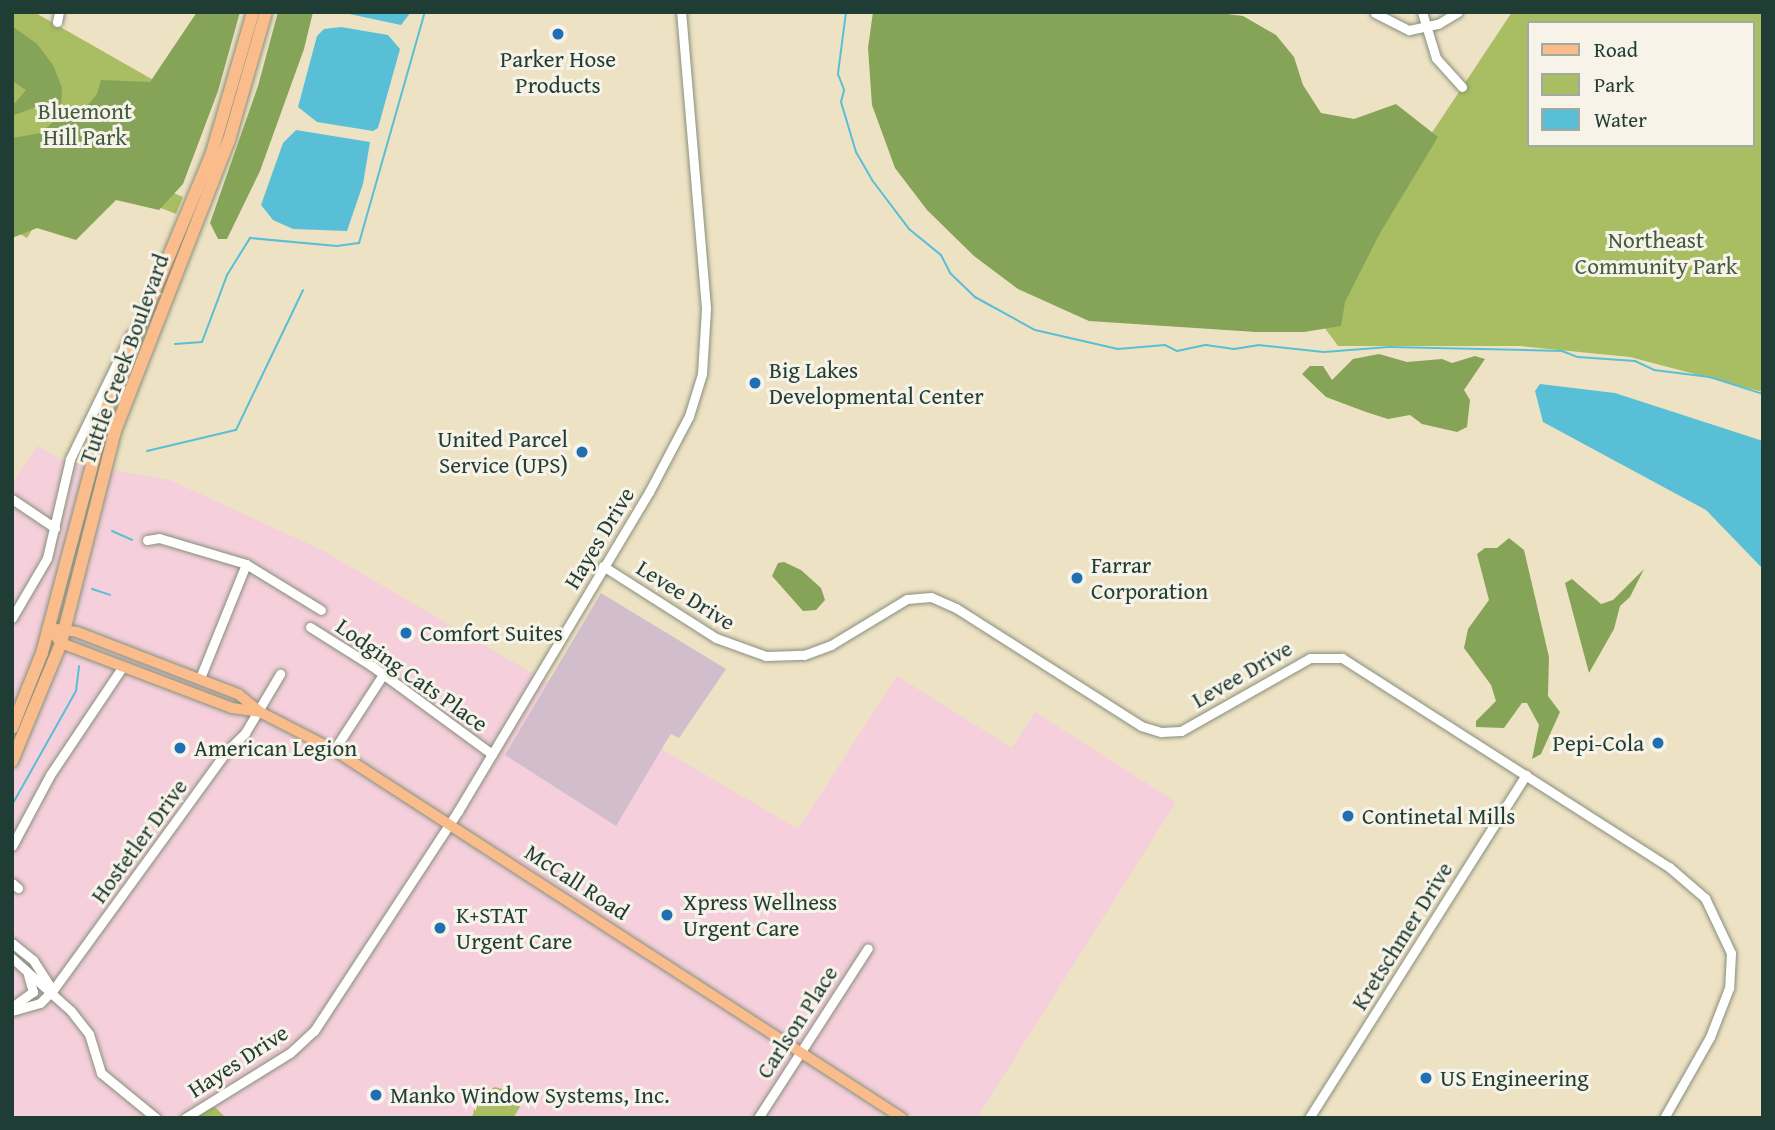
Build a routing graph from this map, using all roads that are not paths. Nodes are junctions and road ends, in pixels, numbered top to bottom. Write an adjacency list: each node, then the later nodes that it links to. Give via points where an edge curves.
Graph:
1 (253, 12): 9 (highway, Tuttle Creek Boulevard, via 211,156)
2 (266, 12): 10 (highway, Tuttle Creek Boulevard, via 229,140)
3 (681, 12): 17 (street, Hayes Drive, via 706,308 702,374 673,449)
4 (1422, 12): 7 (street)
5 (1458, 12): 7 (street)
6 (1375, 13): 7 (street, via 1400,30)
7 (1426, 27): 8 (street, via 1436,58)
8 (1462, 87)
9 (148, 306): 11 (highway, Tuttle Creek Boulevard); 12 (street)
10 (148, 349): 11 (highway, via 132,377); 22 (highway, Tuttle Creek Boulevard, via 109,453)
11 (110, 397): 12 (highway); 21 (highway, Tuttle Creek Boulevard)
12 (95, 403): 14 (street, via 70,459)
13 (12, 499): 14 (street)
14 (55, 528): 19 (street, via 47,558)
15 (148, 540): 16 (street, via 159,538)
16 (246, 564): 18 (street); 28 (street)
17 (603, 566): 33 (street, Hayes Drive); 35 (street, Levee Drive, via 716,638 766,656 804,655 831,645 907,599 931,597 956,608 1141,726 1161,732 1181,731 1301,662 1330,655 1360,669)
18 (321, 610)
19 (12, 618)
20 (310, 627): 27 (street, Lodging Cats Place)
21 (49, 628): 22 (main road, McCall Road); 23 (main road); 31 (highway, Tuttle Creek Boulevard)
22 (65, 629): 23 (highway, Tuttle Creek Boulevard); 25 (main road, McCall Road)
23 (61, 643): 24 (main road, McCall Road); 34 (highway, Tuttle Creek Boulevard)
24 (123, 666): 25 (main road); 29 (main road, McCall Road); 37 (street, via 50,775)
25 (170, 668): 28 (main road, McCall Road)
26 (280, 674): 30 (street, Hostetler Drive)
27 (382, 676): 32 (street); 33 (street, Lodging Cats Place)
28 (200, 678): 29 (main road, via 189,683); 30 (main road, McCall Road, via 238,694)
29 (158, 679): 30 (main road, McCall Road, via 232,708)
30 (260, 712): 32 (main road, McCall Road); 42 (street, Hostetler Drive)
31 (12, 728)
32 (334, 750): 36 (main road, McCall Road)
33 (492, 754): 36 (street, Hayes Drive)
34 (12, 761)
35 (1526, 775): 49 (street, Kretschmer Drive); 50 (street, Levee Drive, via 1678,873 1705,898 1719,920 1733,962 1724,1007)
36 (449, 824): 44 (main road, McCall Road); 46 (street, Hayes Drive, via 314,1031 290,1053)
37 (12, 846)
38 (12, 943): 42 (street, via 45,974)
39 (868, 948): 44 (street, Carlson Place)
40 (12, 958): 41 (street)
41 (21, 964): 42 (street); 43 (street, via 33,992)
42 (53, 990): 43 (street, Hostetler Drive, via 40,1003); 45 (street, via 89,1034 101,1073)
43 (12, 1009)
44 (801, 1051): 47 (street, Carlson Place); 48 (main road, McCall Road)
45 (156, 1118)
46 (185, 1118)
47 (758, 1118)
48 (902, 1118)
49 (1310, 1118)
50 (1664, 1118)

